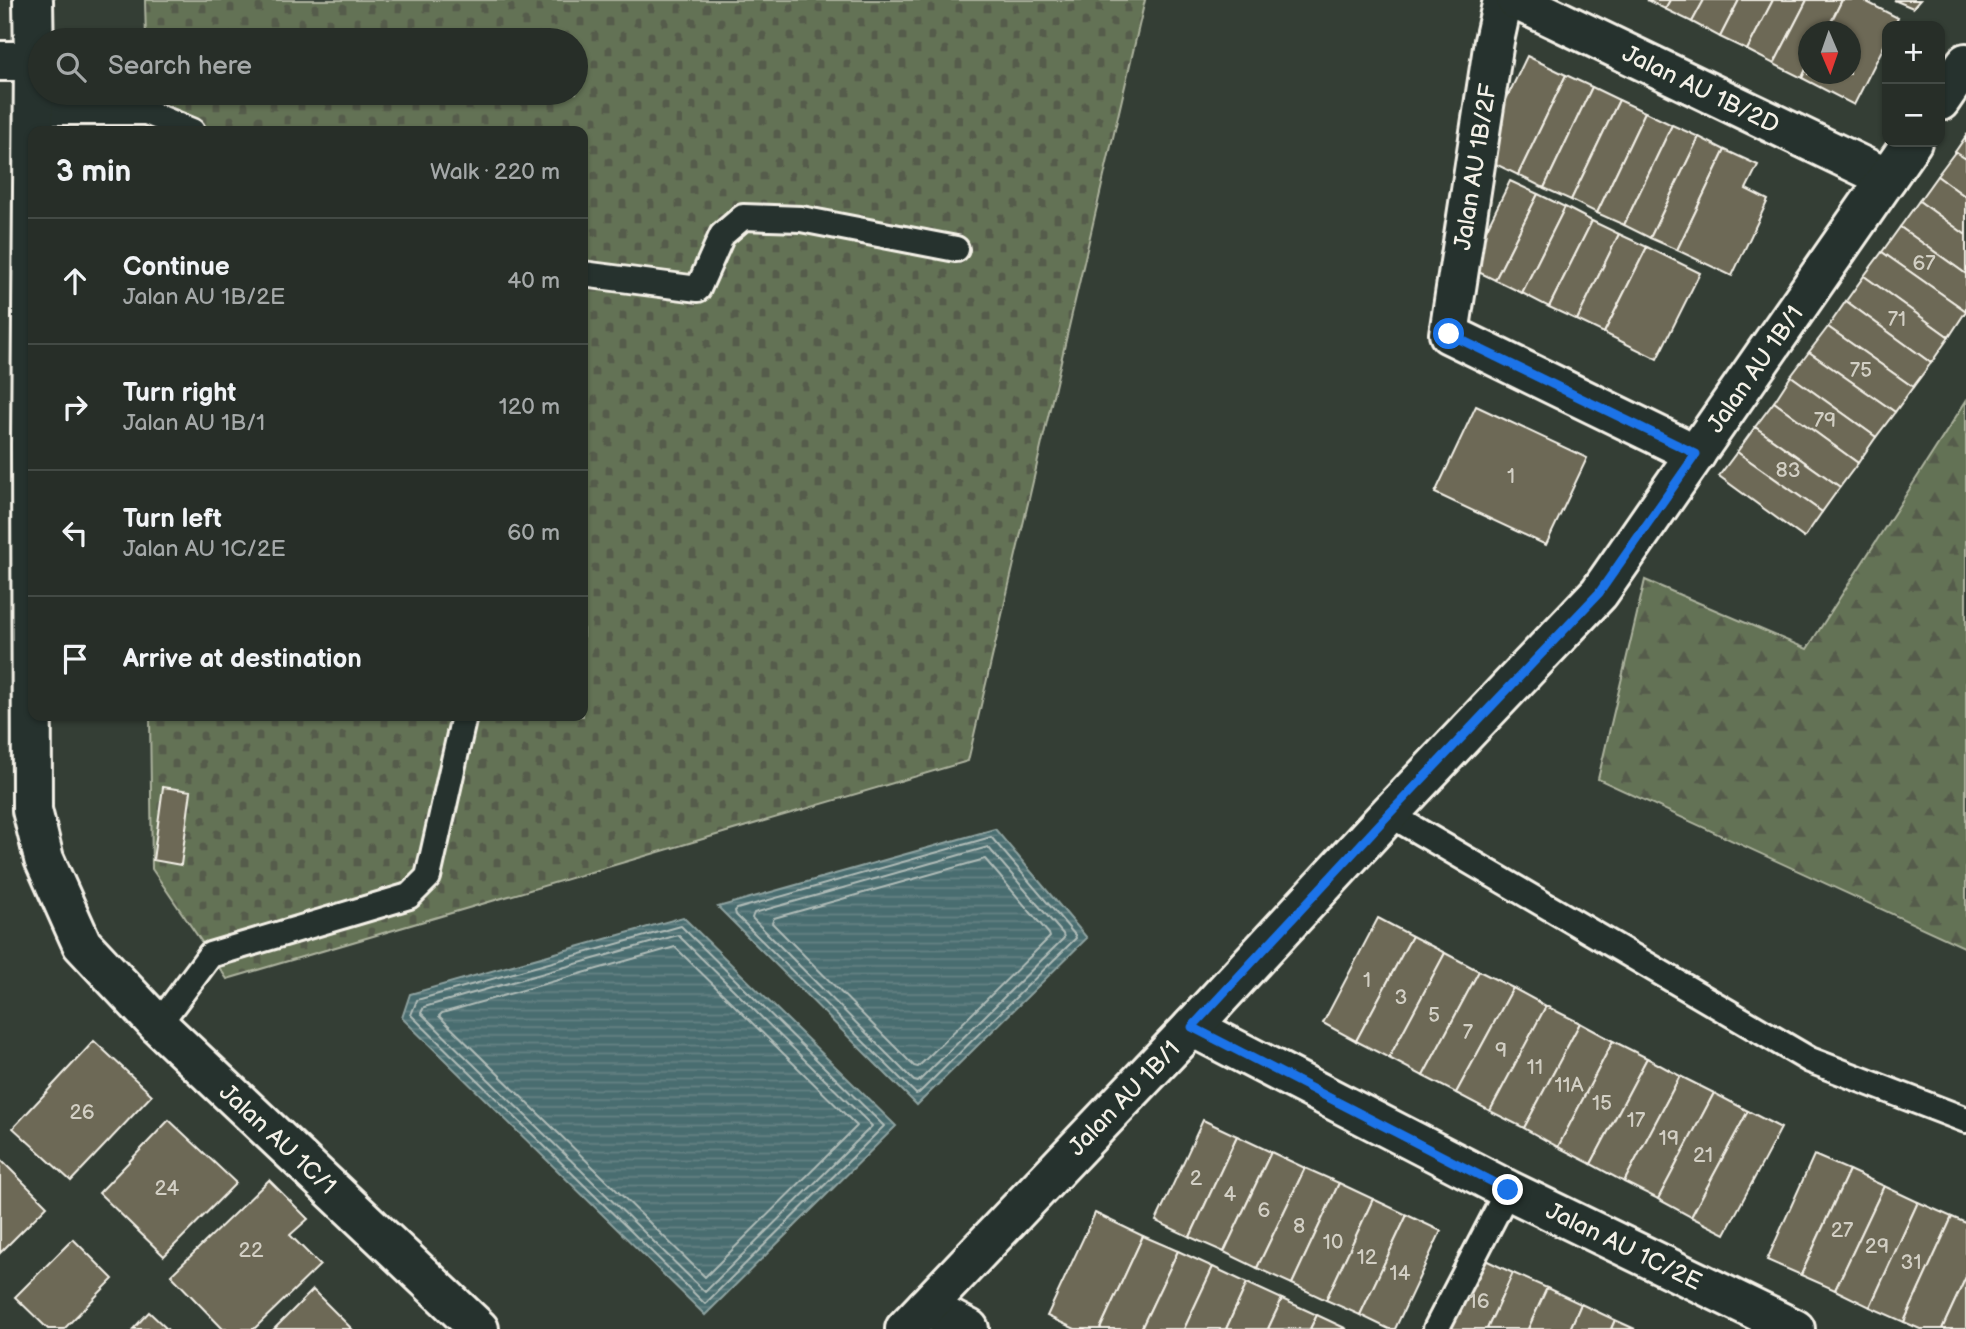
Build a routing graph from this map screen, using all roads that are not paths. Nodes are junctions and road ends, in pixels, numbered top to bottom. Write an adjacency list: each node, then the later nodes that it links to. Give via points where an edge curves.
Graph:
1 (33, 0): 4 (street, Jalan AU 1C/1)
2 (1503, 0): 18 (street, Jalan AU 1B/2F, via 1449,334)
3 (1516, 0): 13 (street, Jalan AU 1B/2D)
4 (17, 61): 7 (street, Jalan AU 1C/1)
5 (1966, 63): 6 (street)
6 (1945, 94)
7 (28, 96)
8 (31, 105): 9 (street, Jalan AU 1C/1)
9 (33, 112): 10 (street, Jalan AU 1C/1); 11 (lane, via 146,112)
10 (32, 126)
11 (180, 126)
12 (1909, 147): 13 (street, Jalan AU 1B/1)
13 (1887, 178): 18 (street, Jalan AU 1B/1)
14 (28, 210): 17 (street, Jalan AU 1C/1)
15 (956, 249): 16 (lane, via 801,219 743,217 722,235 698,289)
16 (588, 275)
17 (16, 444): 19 (street, Jalan AU 1C/1)
18 (1696, 454): 22 (street, Jalan AU 1B/1, via 1599,593)
19 (28, 718)
20 (28, 721): 23 (street, Jalan AU 1C/1, via 32,810 44,859 82,944)
21 (463, 721): 23 (lane, via 428,877 409,896 209,955)
22 (1389, 814): 24 (street, Jalan AU 1B/1); 25 (lane, via 1810,1060)
23 (158, 1025): 28 (street, Jalan AU 1C/1)
24 (1192, 1027): 26 (street, Jalan AU 1C/2E); 27 (street, Jalan AU 1B/1)
25 (1966, 1120)
26 (1508, 1190): 30 (lane); 31 (street, Jalan AU 1C/2E)
27 (915, 1318): 29 (street)
28 (479, 1329)
29 (969, 1329)
30 (1436, 1329)
31 (1795, 1329)

